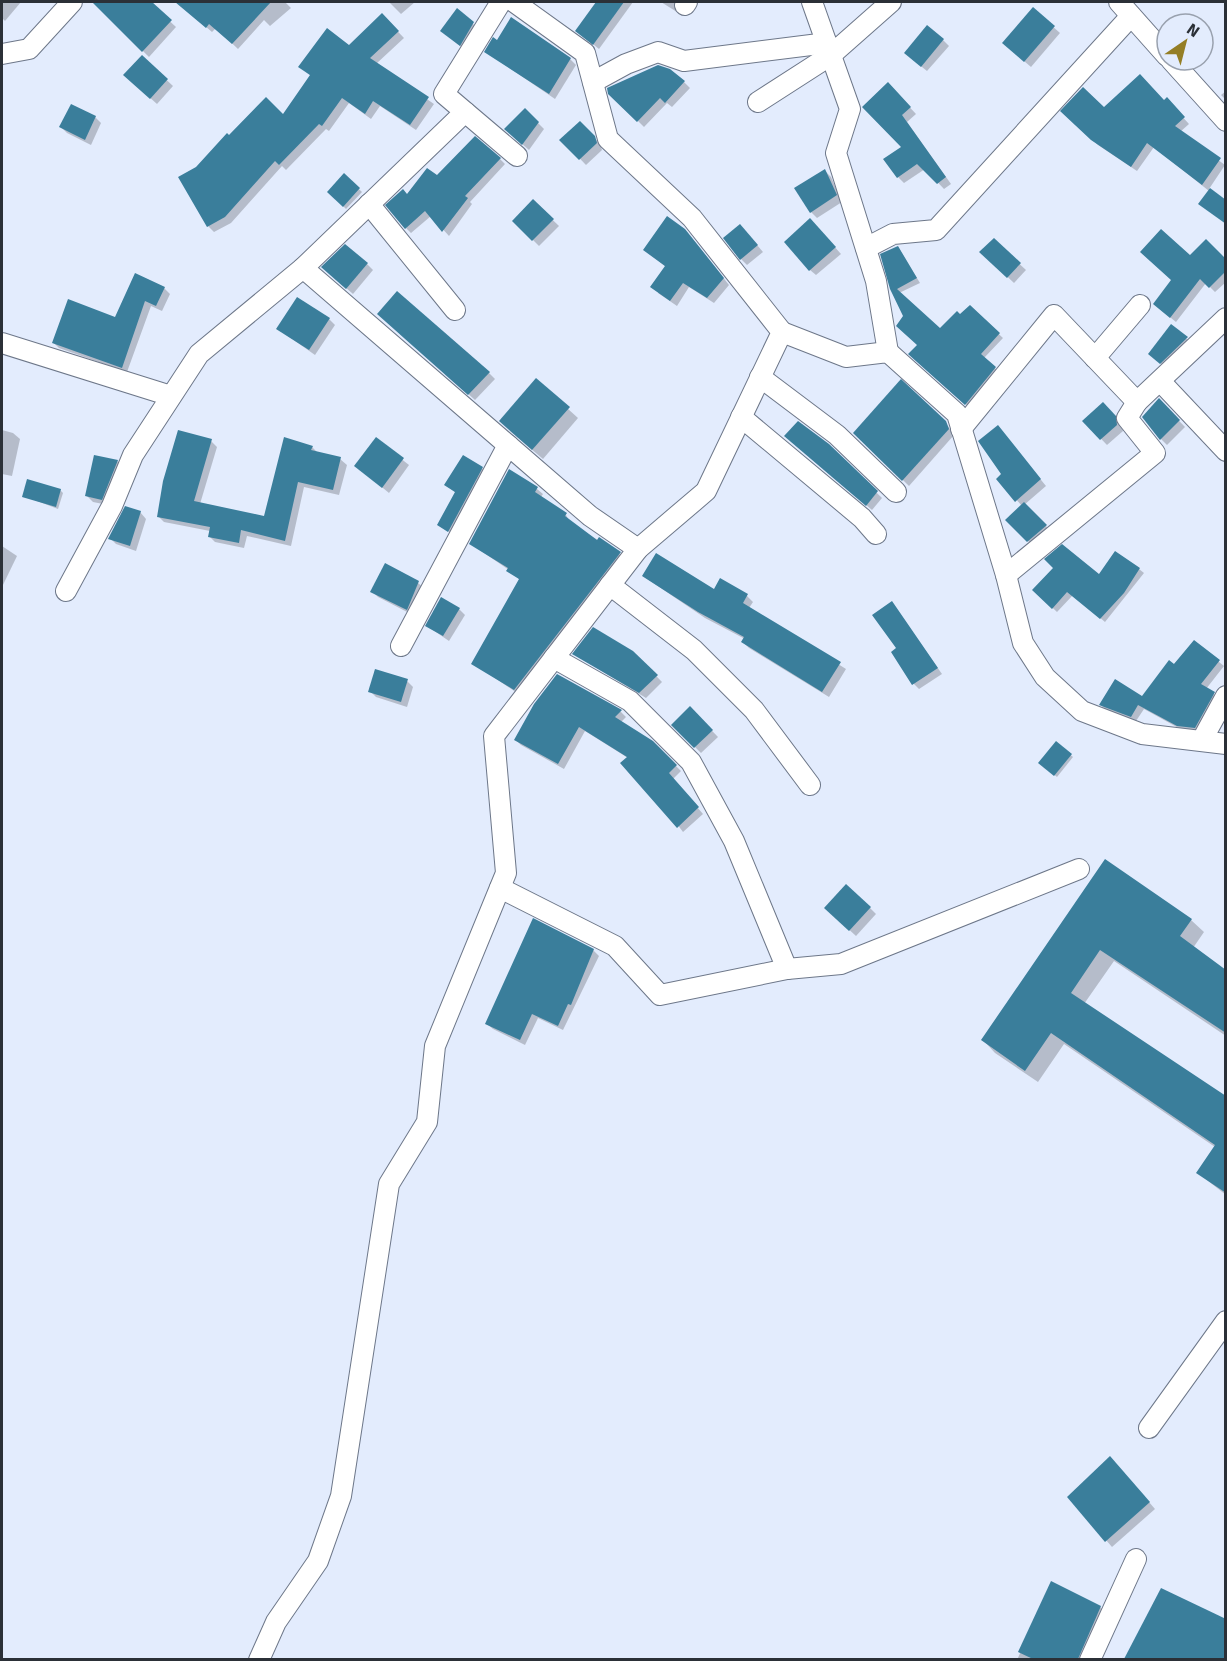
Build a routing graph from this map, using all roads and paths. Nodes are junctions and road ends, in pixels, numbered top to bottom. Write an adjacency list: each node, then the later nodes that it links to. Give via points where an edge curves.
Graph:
1 (72, 2): 8 (street, via 29,49)
2 (812, 2): 7 (street)
3 (891, 2): 7 (street)
4 (514, 3): 10 (street, via 585,52); 12 (street, via 444,94)
5 (1125, 9): 6 (street); 16 (street, via 936,230 893,234)
6 (1155, 43)
7 (829, 49): 10 (street, via 684,61 658,52); 11 (street); 16 (street, via 850,109 836,153)
8 (2, 54)
9 (1182, 72): 13 (street)
10 (593, 82): 21 (street, via 608,139 692,219)
11 (758, 102)
12 (465, 112): 14 (street); 15 (street)
13 (1226, 121)
14 (517, 156)
15 (369, 204): 17 (street); 19 (street)
16 (866, 248): 23 (street)
17 (303, 268): 27 (street, via 199,354); 31 (street)
18 (1140, 305): 24 (street)
19 (455, 310)
20 (1226, 318): 26 (street)
21 (782, 332): 23 (street, via 846,357); 25 (street)
22 (2, 343): 27 (street)
23 (888, 352): 30 (street, via 957,414)
24 (1095, 358): 28 (street); 30 (street, via 1054,315)
25 (760, 377): 29 (street); 33 (street, via 837,435)
26 (1160, 381): 28 (street); 32 (street)
27 (171, 396): 38 (street, via 133,455 112,507)
28 (1137, 402): 36 (street, via 1127,418 1155,453)
29 (741, 417): 34 (street); 35 (street, via 706,491)
30 (961, 429): 36 (street)
31 (508, 445): 35 (street, via 590,516); 39 (street)
32 (1226, 451)
33 (896, 492)
34 (876, 534)
35 (638, 549): 37 (street)
36 (1006, 575): 42 (street, via 1023,643 1045,677 1082,711 1142,734)
37 (610, 585): 40 (street); 44 (street, via 693,650 754,710)
38 (66, 591)
39 (400, 646)
40 (554, 658): 46 (street, via 494,736 506,873); 47 (street, via 630,701 692,762 734,841)
41 (1226, 696): 42 (street)
42 (1202, 740): 43 (street)
43 (1226, 744)
44 (810, 785)
45 (1079, 868): 47 (street, via 841,964)
46 (500, 888): 47 (street, via 615,946 660,995); 51 (street, via 435,1046 427,1122 389,1184 341,1496 318,1561 276,1622)
47 (787, 969)
48 (1226, 1321): 49 (street)
49 (1149, 1428)
50 (1136, 1559): 52 (street)
51 (259, 1659)
52 (1090, 1659)

